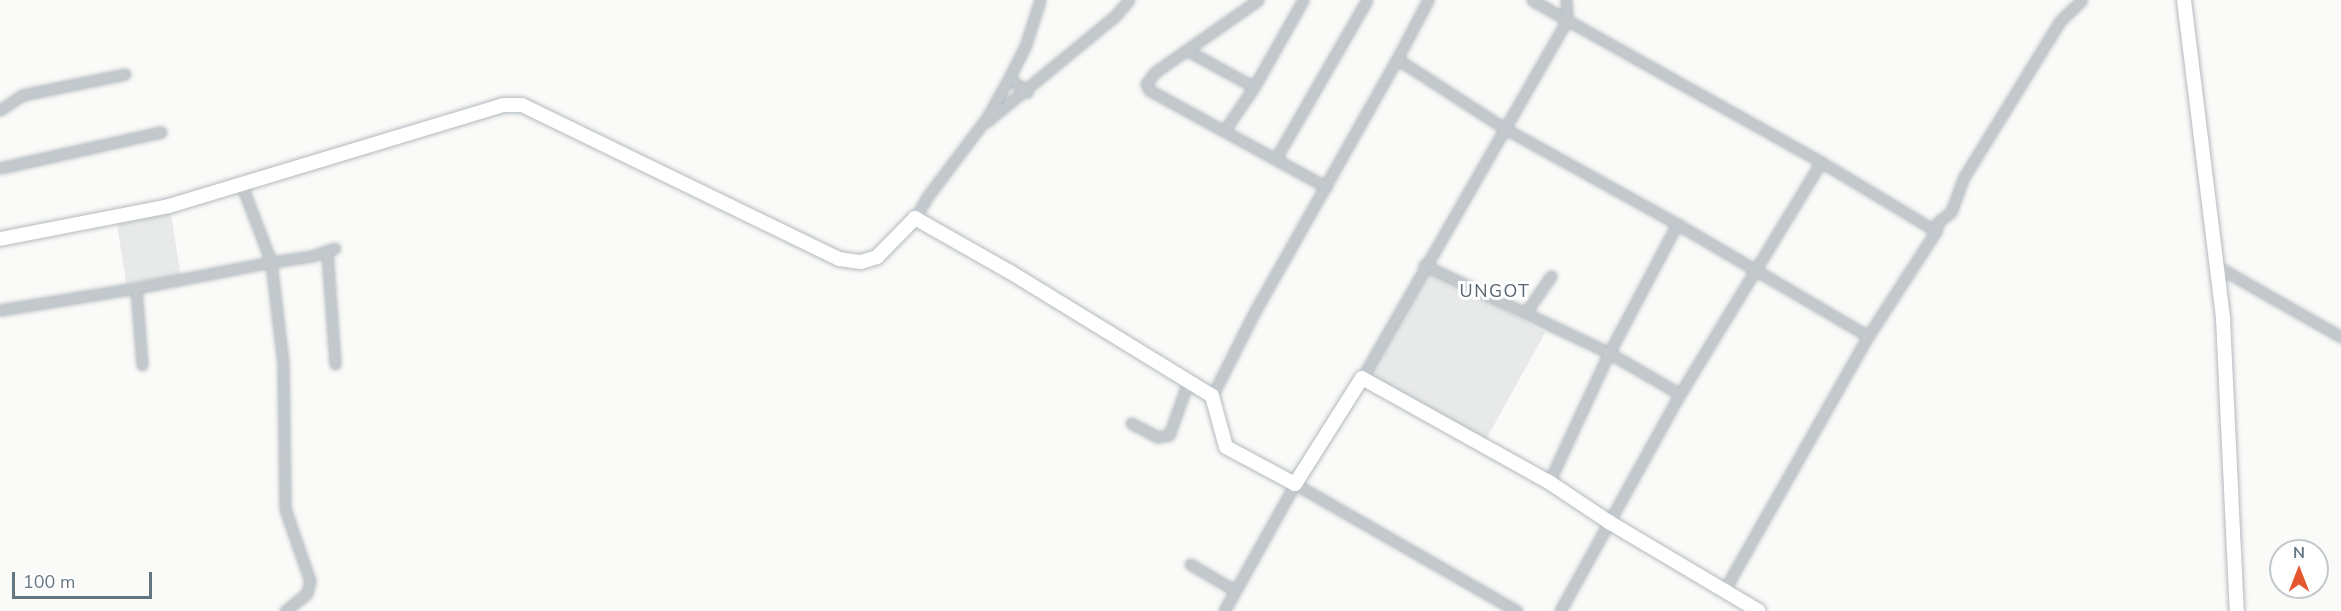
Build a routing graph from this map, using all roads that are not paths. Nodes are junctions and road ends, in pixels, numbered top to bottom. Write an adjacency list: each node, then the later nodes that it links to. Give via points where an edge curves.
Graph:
1 (1040, 0): 15 (street, via 1026,47)
2 (1129, 0): 17 (street)
3 (1258, 0): 12 (street)
4 (1303, 0): 16 (street)
5 (1367, 0): 23 (street)
6 (1428, 0): 13 (street)
7 (1532, 0): 11 (street)
8 (1566, 0): 11 (street)
9 (2082, 0): 30 (street, via 2060,21 1964,177 1951,212 1938,222)
10 (2184, 0): 34 (street)
11 (1567, 20): 19 (street); 24 (street)
12 (1188, 51): 16 (street); 21 (street, via 1146,84 1149,90)
13 (1397, 59): 19 (street); 27 (street)
14 (125, 74): 18 (street, via 22,95)
15 (1009, 78): 17 (street); 20 (street)
16 (1254, 87): 21 (street)
17 (1027, 92): 20 (street)
18 (0, 110)
19 (1504, 128): 29 (street); 33 (street)
20 (977, 129): 28 (street)
21 (1224, 131): 23 (street)
22 (161, 132): 25 (street)
23 (1276, 158): 27 (street)
24 (1821, 162): 30 (street); 35 (street)
25 (0, 168)
26 (242, 183): 28 (street, via 513,104 562,122 839,259 861,262 877,257); 31 (street, via 149,211); 32 (street)
27 (1326, 186): 48 (street)
28 (915, 218): 46 (street)
29 (1677, 224): 35 (street); 42 (street)
30 (1936, 231): 40 (street)
31 (0, 239)
32 (271, 262): 37 (street); 43 (street, via 331,250); 56 (street, via 283,363 285,509 310,581 307,593)
33 (1424, 265): 39 (street); 45 (street)
34 (2218, 267): 41 (street); 61 (street, via 2228,389)
35 (1756, 271): 40 (street); 47 (street)
36 (1551, 276): 39 (street)
37 (136, 288): 38 (street); 44 (street)
38 (0, 310)
39 (1526, 312): 42 (street)
40 (1868, 336): 55 (street)
41 (2341, 337)
42 (1609, 353): 47 (street); 50 (street)
43 (335, 364)
44 (142, 365)
45 (1362, 378): 50 (street); 51 (street)
46 (1188, 381): 48 (street); 49 (street, via 1169,435 1157,437)
47 (1680, 394): 52 (street)
48 (1212, 396): 51 (street, via 1226,447)
49 (1131, 423)
50 (1549, 482): 52 (street)
51 (1295, 484): 54 (street); 58 (street)
52 (1609, 522): 55 (street); 59 (street)
53 (1190, 564): 54 (street)
54 (1234, 590): 57 (street)
55 (1725, 591): 60 (street)
56 (285, 611)
57 (1224, 611)
58 (1517, 611)
59 (1560, 611)
60 (1758, 611)
61 (2237, 611)

